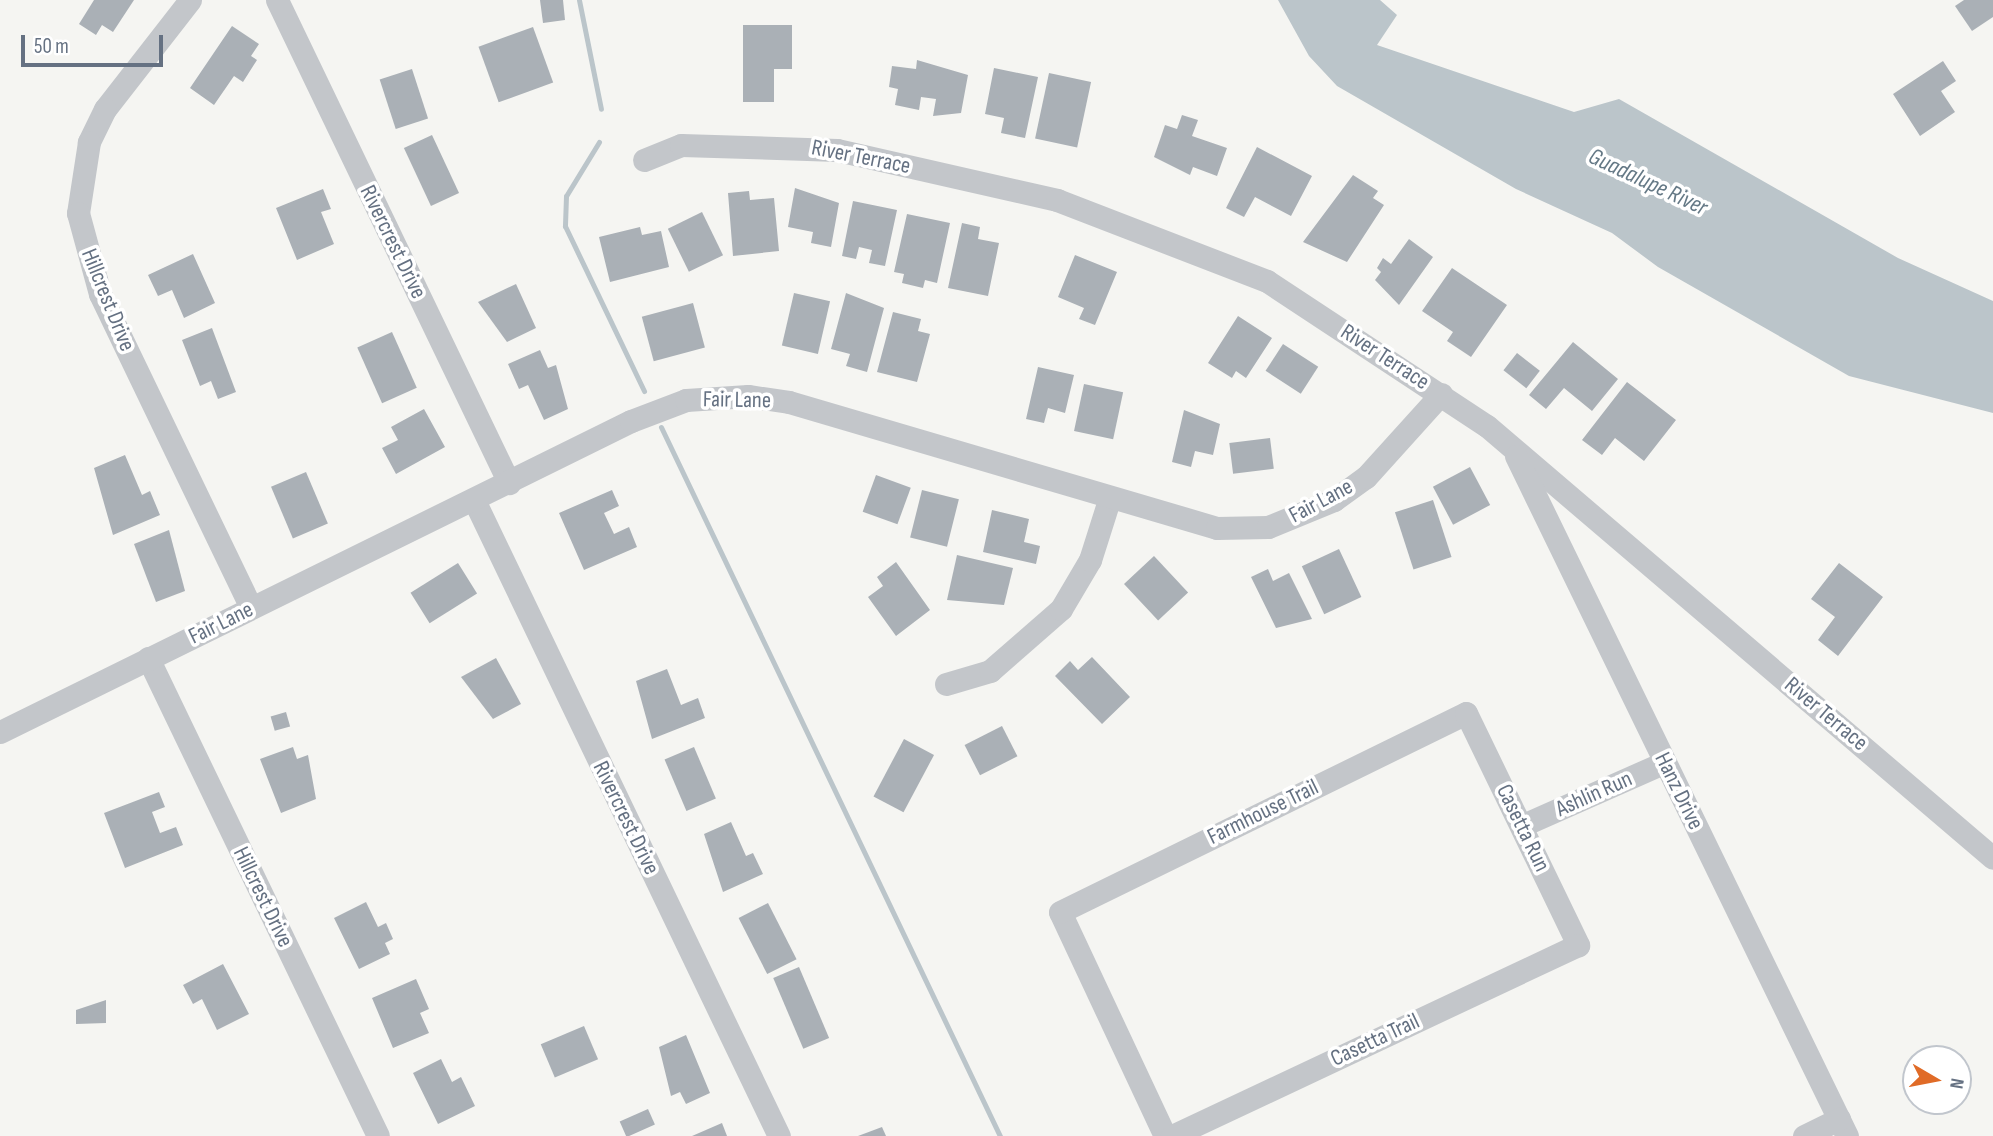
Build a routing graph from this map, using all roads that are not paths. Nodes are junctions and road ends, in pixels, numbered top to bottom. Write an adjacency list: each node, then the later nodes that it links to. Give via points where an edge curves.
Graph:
1 (190, 0): 9 (street, Hillcrest Drive, via 105,109 89,142 78,213 100,294)
2 (276, 0): 6 (street, Rivercrest Drive)
3 (644, 160): 4 (street, River Terrace, via 681,145 801,146 1057,200 1267,281)
4 (1441, 394): 5 (street, River Terrace); 8 (street, Fair Lane, via 1366,477 1296,518 1268,527 1217,528)
5 (1511, 446): 14 (street, Hanz Drive); 16 (street, River Terrace)
6 (509, 483): 7 (street, Fair Lane); 8 (street, Fair Lane, via 686,401 748,396 789,402)
7 (474, 500): 9 (street, Fair Lane); 20 (street, Rivercrest Drive)
8 (1109, 500): 11 (street, via 1090,560 1061,609 990,671)
9 (251, 608): 10 (street, Fair Lane)
10 (148, 658): 13 (street, Fair Lane); 19 (street, Hillcrest Drive)
11 (946, 684)
12 (1466, 713): 15 (street, Casetta Run); 21 (street, Farmhouse Trail, via 1060,912)
13 (0, 732)
14 (1665, 762): 15 (street, Ashlin Run); 18 (street, Hanz Drive)
15 (1523, 825): 17 (street, Casetta Run)
16 (1993, 858)
17 (1578, 945): 22 (street, Casetta Trail)
18 (1843, 1128): 23 (street)
19 (379, 1136)
20 (779, 1136)
21 (1165, 1136)
22 (1172, 1136)
23 (1804, 1136)

